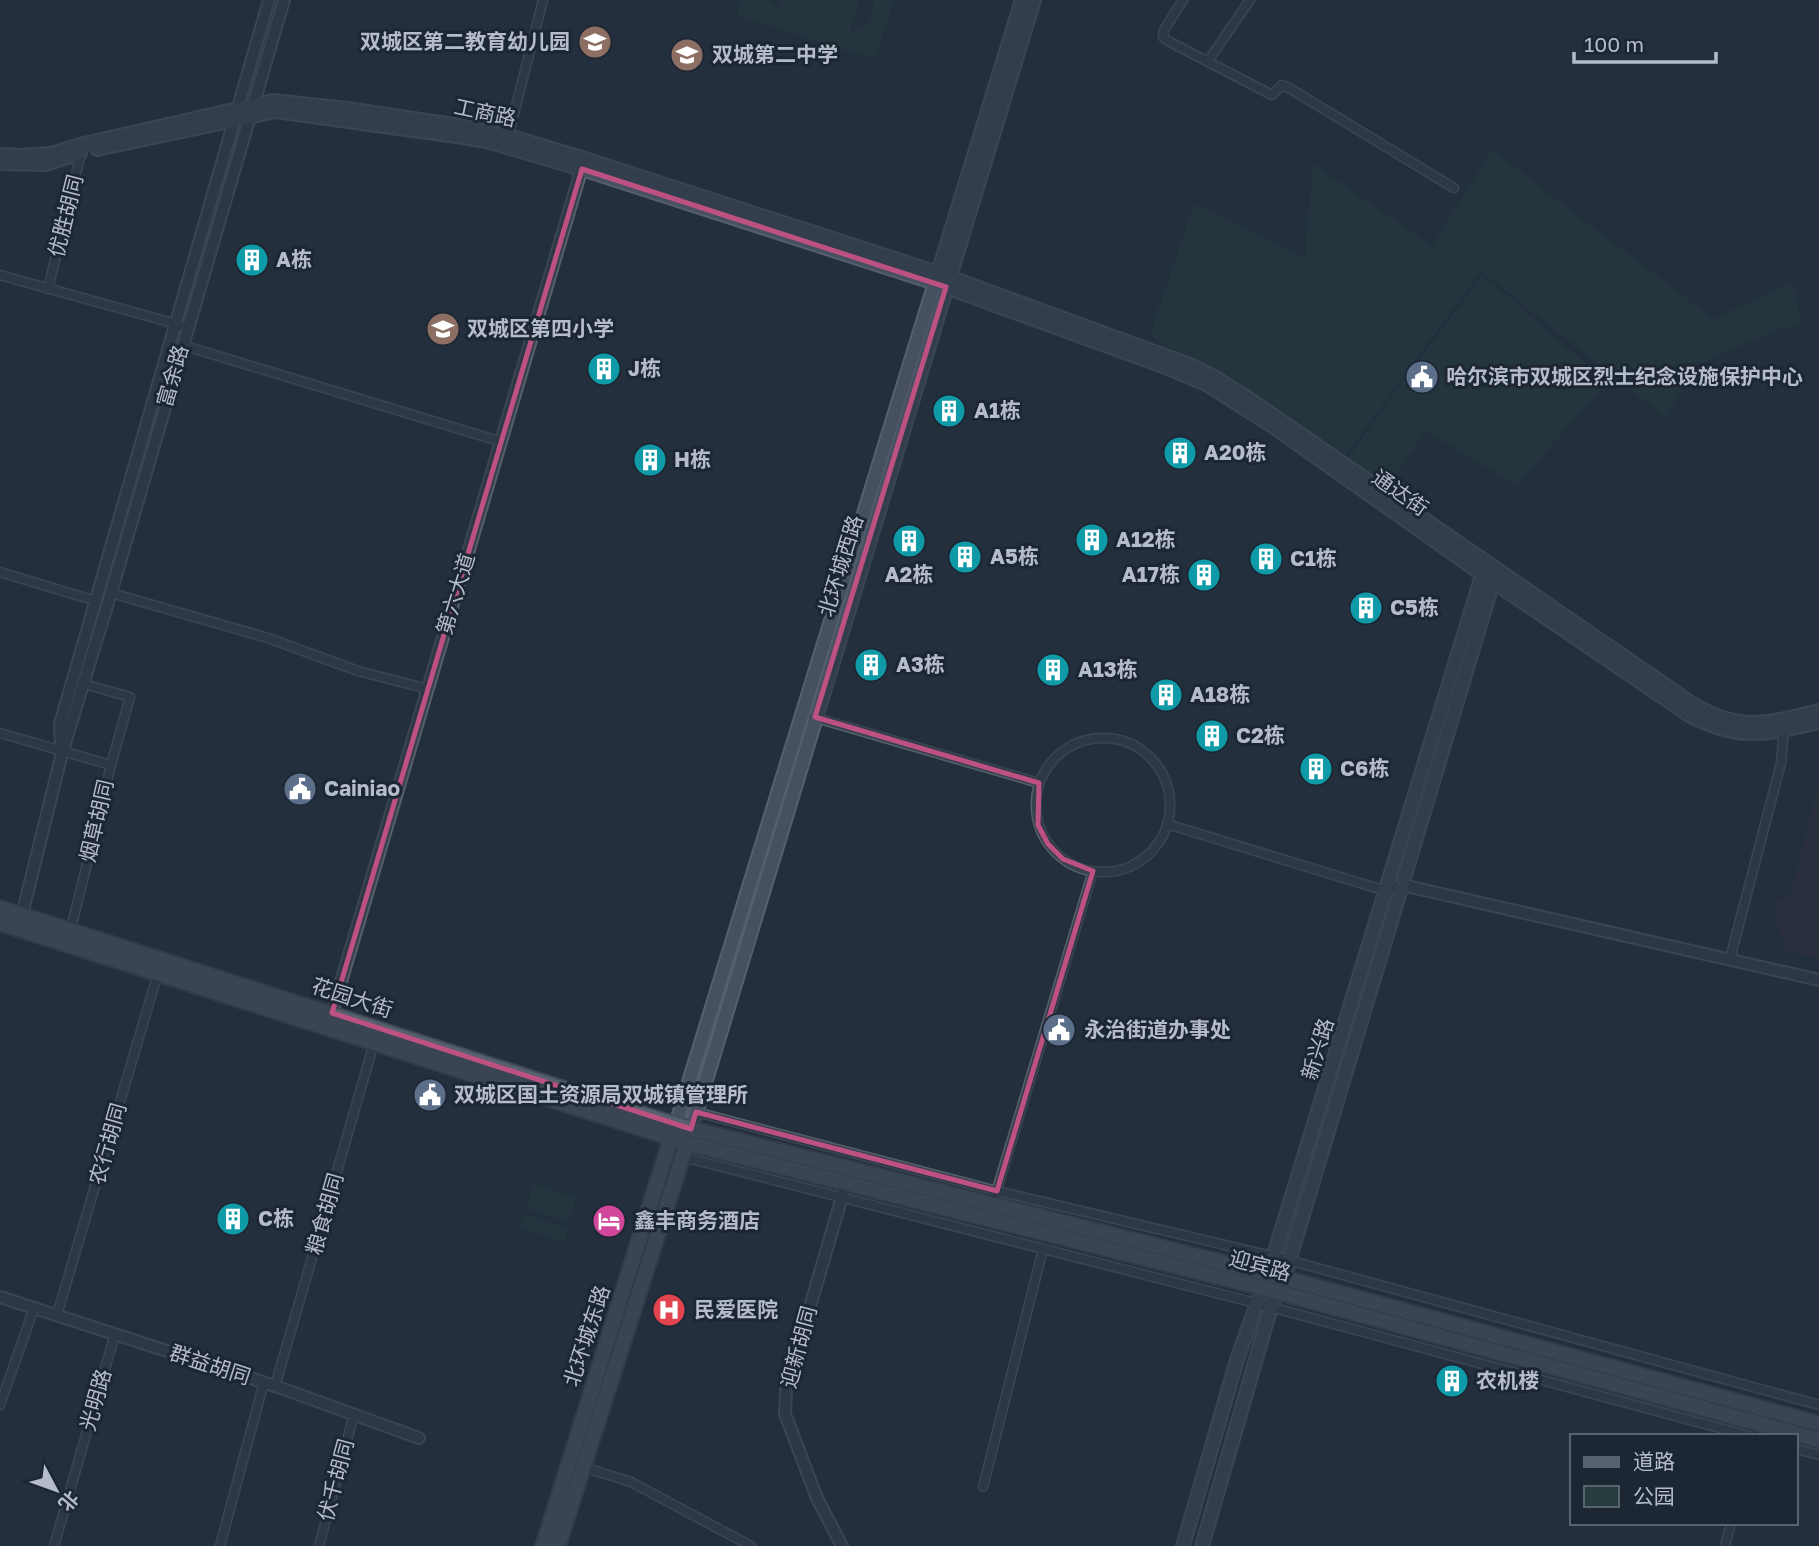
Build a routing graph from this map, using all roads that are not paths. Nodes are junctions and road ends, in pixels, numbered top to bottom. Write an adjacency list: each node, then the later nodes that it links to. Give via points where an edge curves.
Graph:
1 (270, 0): 10 (street, 富余路)
2 (284, 0): 9 (street, 富余路)
3 (543, 0): 11 (street)
4 (1021, 0): 18 (main road, 北环城西路)
5 (1034, 0): 18 (main road, 北环城西路)
6 (1183, 0): 8 (street, via 1163,37)
7 (1250, 0): 8 (street)
8 (1208, 61): 16 (street, via 1272,95 1282,85 1289,88)
9 (252, 112): 10 (main road, 工商路); 11 (main road, 工商路, via 274,101 306,104 460,126); 21 (street, 富余路)
10 (236, 116): 12 (main road, 工商路); 20 (street, 富余路)
11 (507, 142): 15 (main road, 工商路)
12 (83, 148): 13 (main road, 工商路); 14 (main road, 工商路, via 45,164); 19 (street, 优胜胡同)
13 (0, 155)
14 (0, 163)
15 (583, 164): 18 (main road, 工商路); 23 (street, 第六大道)
16 (1454, 188)
17 (0, 275): 19 (street)
18 (942, 280): 25 (main road, 通达街, via 1167,356 1214,377); 31 (main road, 北环城西路)
19 (48, 289): 20 (street)
20 (175, 324): 21 (street); 27 (street, 富余路)
21 (187, 327): 22 (street, 富余路)
22 (182, 345): 23 (street); 26 (street, 富余路)
23 (502, 442): 29 (street, 第六大道)
24 (0, 572): 27 (street)
25 (1490, 572): 33 (main road, 通达街, via 1714,717); 40 (main road, 新兴路)
26 (111, 593): 28 (street, 富余路); 29 (street)
27 (96, 601): 35 (street, 富余路, via 60,724)
28 (84, 684): 35 (street, 富余路); 36 (street, 烟草胡同, via 130,697)
29 (428, 689): 49 (street, 第六大道)
30 (1819, 711): 33 (main road, 通达街)
31 (809, 715): 37 (street); 52 (main road, 北环城西路); 53 (main road, 北环城西路)
32 (1819, 722): 33 (main road, 通达街)
33 (1784, 725): 46 (street, via 1782,763)
34 (0, 733): 35 (street)
35 (62, 753): 36 (street); 42 (street, 富余路)
36 (111, 765): 44 (street, 烟草胡同)
37 (1039, 783): 38 (street, via 1050,763 1067,747 1089,738 1123,741 1153,759 1165,778 1170,801); 39 (street, via 1038,825 1048,844 1063,859)
38 (1167, 824): 39 (street, via 1143,859 1124,869); 40 (street)
39 (1093, 871): 56 (street)
40 (1395, 888): 46 (street); 59 (main road, 新兴路); 60 (main road, 新兴路)
41 (0, 908): 42 (main road, 花园大街)
42 (20, 922): 43 (main road, 花园大街); 44 (main road, 花园大街); 45 (main road, 花园大街)
43 (0, 923)
44 (71, 930): 45 (street, 烟草胡同); 49 (main road, 花园大街)
45 (67, 946): 47 (main road, 花园大街)
46 (1730, 960): 48 (street)
47 (158, 973): 50 (main road, 花园大街); 69 (street, 农行胡同)
48 (1819, 980)
49 (332, 1013): 50 (street, 第六大道); 53 (main road, 花园大街)
50 (327, 1028): 51 (main road, 花园大街)
51 (374, 1043): 53 (main road, 花园大街); 71 (street, 粮食胡同)
52 (696, 1112): 54 (main road, 北环城西路); 56 (street)
53 (674, 1131): 54 (main road, 花园大街); 89 (main road, 北环城东路)
54 (687, 1143): 55 (main road, 迎宾路); 56 (main road, 迎宾路); 83 (main road, 北环城东路)
55 (844, 1191): 56 (main road, 迎宾路); 58 (street); 92 (street, 迎新胡同, via 786,1389 785,1414 817,1498)
56 (992, 1205): 57 (main road, 迎宾路); 59 (street); 61 (main road, 迎宾路)
57 (1041, 1231): 58 (street); 63 (main road, 迎宾路)
58 (1040, 1248): 66 (street); 84 (street)
59 (1273, 1258): 60 (street); 61 (main road, 新兴路)
60 (1288, 1260): 62 (main road, 新兴路); 73 (street)
61 (1268, 1274): 62 (main road, 迎宾路); 63 (main road, 新兴路)
62 (1284, 1278): 64 (main road, 新兴路); 75 (main road, 迎宾路)
63 (1263, 1288): 64 (main road, 迎宾路); 66 (main road, 新兴路)
64 (1279, 1293): 67 (main road, 新兴路); 76 (main road, 迎宾路)
65 (0, 1297): 68 (street, 群益胡同)
66 (1256, 1303): 67 (street); 93 (main road, 新兴路)
67 (1271, 1307): 76 (street); 94 (main road, 新兴路)
68 (34, 1308): 69 (street, 群益胡同); 72 (street)
69 (57, 1315): 70 (street, 群益胡同)
70 (115, 1334): 71 (street, 群益胡同); 86 (street, 光明路)
71 (270, 1384): 74 (street, 群益胡同); 87 (street, 粮食胡同)
72 (0, 1405)
73 (1819, 1405)
74 (354, 1414): 79 (street, 群益胡同); 88 (street, 伏千胡同)
75 (1819, 1424)
76 (1753, 1431): 77 (main road, 迎宾路)
77 (1775, 1434)
78 (1798, 1437): 80 (main road, 迎宾路)
79 (419, 1438)
80 (1819, 1440)
81 (1798, 1450): 82 (street)
82 (1819, 1455)
83 (583, 1468): 90 (main road, 北环城东路); 91 (street, via 631,1482)
84 (983, 1487)
85 (1730, 1525): 95 (street)
86 (54, 1546)
87 (220, 1546)
88 (319, 1546)
89 (543, 1546)
90 (558, 1546)
91 (751, 1546)
92 (842, 1546)
93 (1184, 1546)
94 (1202, 1546)
95 (1725, 1546)

